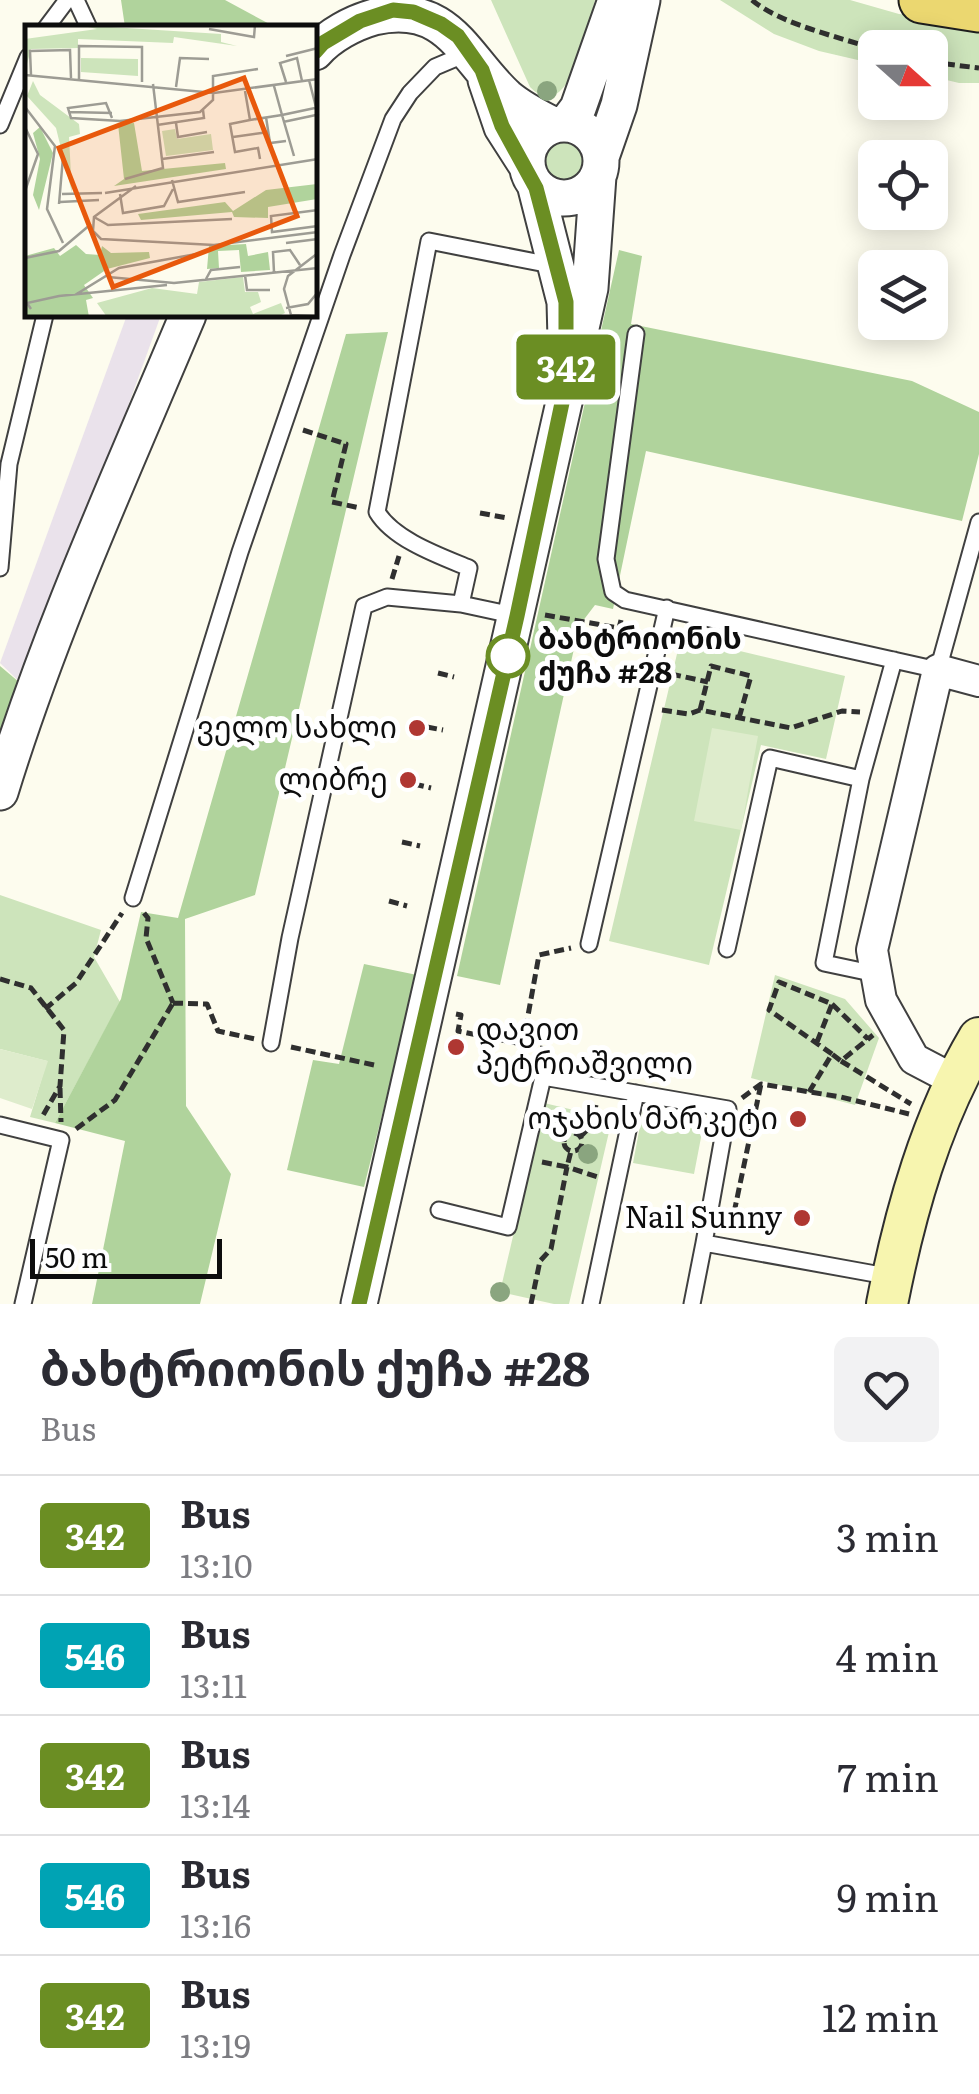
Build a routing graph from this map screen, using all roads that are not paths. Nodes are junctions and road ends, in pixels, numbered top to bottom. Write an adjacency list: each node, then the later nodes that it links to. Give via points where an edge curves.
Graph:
1 (67, 0): 8 (lane)
2 (76, 0): 9 (lane)
3 (616, 0): 13 (street, via 584,94)
4 (642, 0): 15 (street)
5 (922, 0): 6 (main road)
6 (979, 9)
7 (436, 12): 10 (street, via 393,10 360,21); 11 (street)
8 (48, 25)
9 (87, 25)
10 (318, 49)
11 (477, 61): 13 (street, via 505,95); 16 (street, via 502,126); 32 (lane, via 435,67 394,119 240,552)
12 (25, 64): 14 (lane)
13 (560, 124): 15 (street, via 586,130 598,147); 16 (street, via 535,136 526,156)
14 (0, 125)
15 (599, 167): 16 (street, via 575,197 554,198); 21 (street, via 590,288)
16 (532, 177): 17 (street)
17 (557, 266): 21 (street, via 566,302); 24 (lane, via 429,241 378,512 405,536 469,568)
18 (44, 318): 23 (lane, via 9,464)
19 (187, 318): 31 (street, via 75,584)
20 (636, 334): 25 (lane, via 606,559 613,592)
21 (566, 384): 26 (street)
22 (979, 522): 28 (lane)
23 (0, 568)
24 (461, 604): 26 (lane); 37 (lane, via 388,597 364,606)
25 (667, 608): 27 (lane); 33 (lane)
26 (529, 615): 45 (street)
27 (894, 660): 28 (lane); 30 (lane)
28 (938, 670): 29 (street); 35 (street, via 872,950)
29 (979, 681)
30 (861, 779): 34 (lane, via 770,758); 35 (lane, via 824,963)
31 (0, 792)
32 (132, 898)
33 (589, 944)
34 (727, 948)
35 (876, 974): 38 (street, via 880,1030 914,1059)
36 (979, 1038): 38 (main road)
37 (266, 1042)
38 (960, 1082): 43 (main road, via 921,1166)
39 (636, 1093): 41 (lane, via 543,1076 508,1226); 42 (lane, via 728,1109); 46 (lane)
40 (0, 1125): 44 (lane, via 62,1140)
41 (440, 1210)
42 (704, 1244): 43 (lane); 47 (lane)
43 (890, 1290)
44 (24, 1304)
45 (359, 1304)
46 (592, 1304)
47 (692, 1304)

